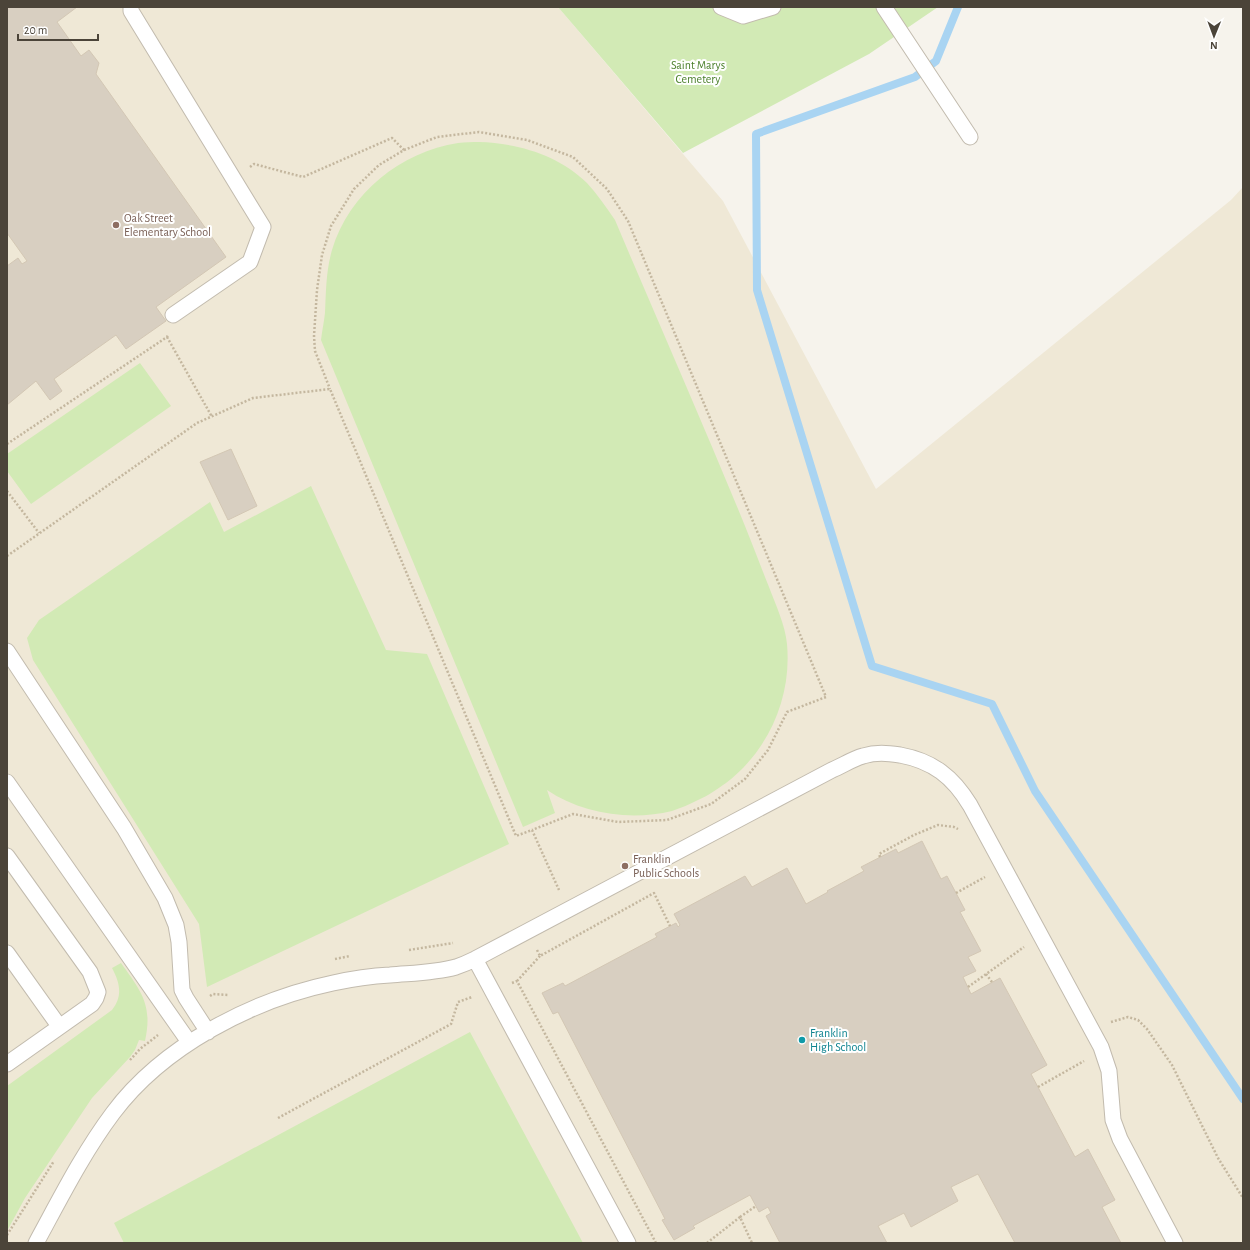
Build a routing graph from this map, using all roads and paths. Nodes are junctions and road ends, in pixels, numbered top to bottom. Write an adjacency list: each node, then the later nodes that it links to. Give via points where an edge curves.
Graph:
1 (131, 7): 7 (lane, via 131,11)
2 (721, 7): 3 (lane, via 743,16)
3 (773, 7)
4 (884, 7): 5 (lane)
5 (970, 137)
6 (404, 150): 7 (path, via 392,138 303,177 254,164); 10 (path, via 380,165 354,189 331,226 322,255 314,336 315,351); 18 (path, via 437,138 479,132 527,140 573,157 607,189 628,221 826,697 787,712 768,750 745,779 711,804 668,820 618,822 572,814)
7 (234, 179): 8 (lane, via 263,227 250,262)
8 (174, 315): 9 (path)
9 (167, 337): 11 (path); 12 (path)
10 (330, 390): 11 (path, via 253,398); 18 (path, via 516,836)
11 (212, 417): 14 (path, via 197,423)
12 (7, 444)
13 (7, 491): 14 (path)
14 (39, 533): 15 (path)
15 (7, 556)
16 (7, 651): 34 (lane, via 124,828 165,898 180,942 182,990)
17 (7, 782): 35 (lane)
18 (532, 830): 22 (path)
19 (960, 831): 21 (path, via 954,827 938,825 879,854)
20 (7, 856): 32 (lane, via 86,967 98,990 95,1001)
21 (880, 857)
22 (568, 909): 26 (lane); 33 (lane, via 853,760 880,753 904,756 937,769 962,792)
23 (1026, 946): 27 (path)
24 (7, 953): 32 (lane)
25 (540, 956): 28 (path)
26 (475, 959): 31 (lane); 34 (lane, via 454,968 375,976 319,986 268,1003)
27 (986, 974): 29 (path); 30 (path)
28 (517, 981): 31 (path); 43 (path)
29 (992, 982)
30 (968, 987)
31 (492, 990): 37 (path, via 458,1002 450,1024); 42 (lane)
32 (59, 1026): 36 (lane)
33 (1092, 1031): 38 (path, via 1114,1020 1128,1017 1138,1020 1147,1029 1172,1065 1218,1158); 46 (lane, via 1101,1047 1109,1071 1113,1120 1120,1140)
34 (208, 1032): 35 (lane)
35 (189, 1042): 41 (lane, via 133,1090 113,1113 80,1164)
36 (7, 1064)
37 (278, 1118)
38 (1243, 1198)
39 (756, 1206): 40 (path)
40 (740, 1217): 44 (path); 45 (path)
41 (36, 1243)
42 (628, 1243)
43 (656, 1243)
44 (708, 1243)
45 (752, 1243)
46 (1175, 1243)

